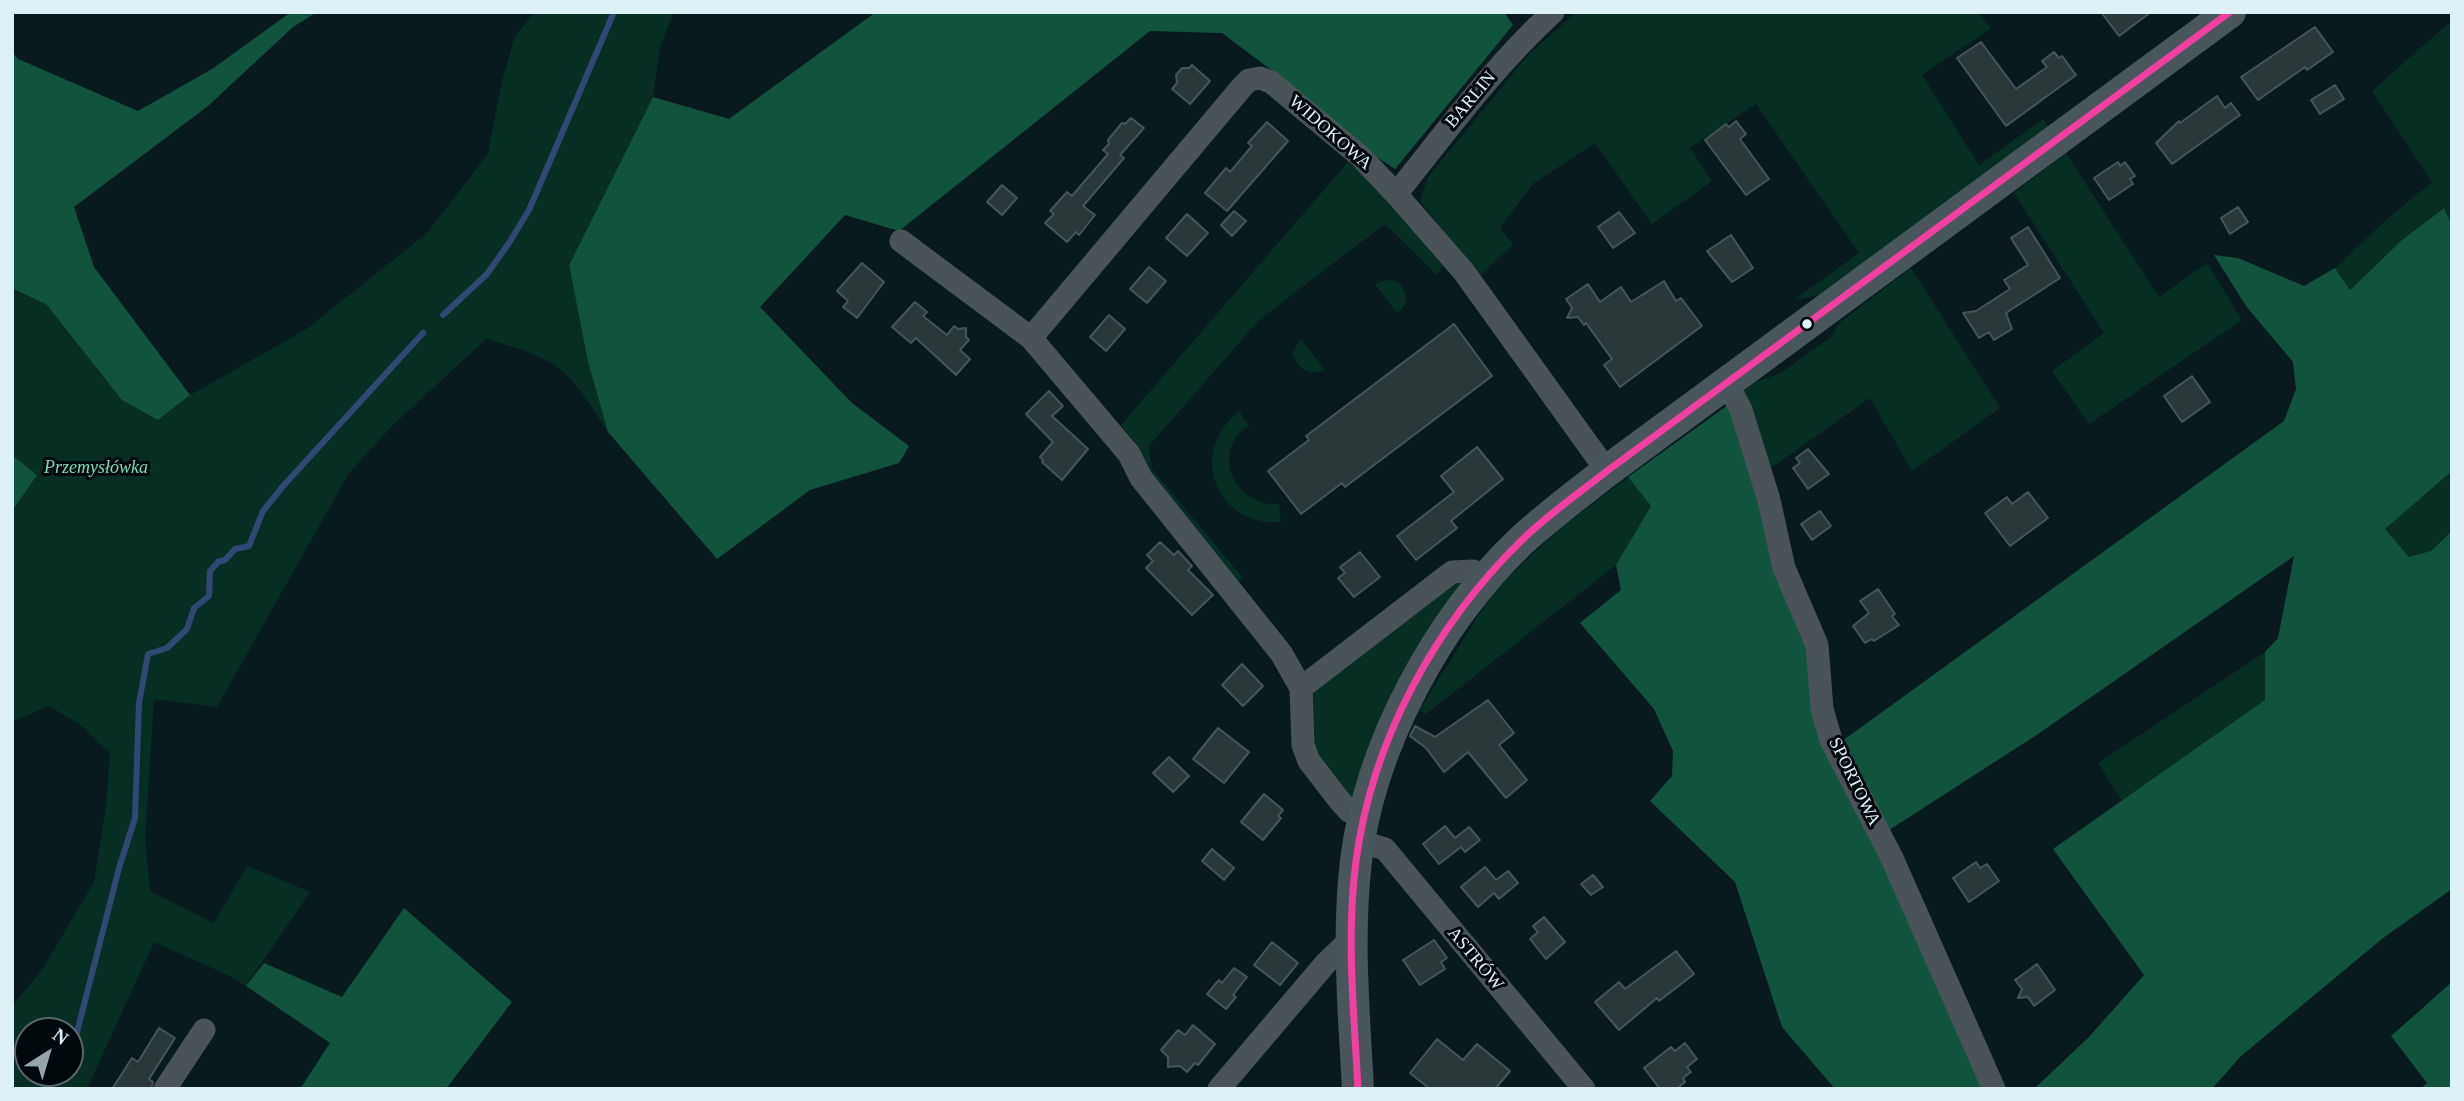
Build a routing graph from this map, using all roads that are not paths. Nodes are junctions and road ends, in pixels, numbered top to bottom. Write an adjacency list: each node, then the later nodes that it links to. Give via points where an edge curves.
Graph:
1 (1553, 12): 3 (street, BARLIN, via 1493,72)
2 (2230, 12): 6 (street)
3 (1396, 194): 5 (street, WIDOKOWA, via 1361,157 1271,82 1250,80); 7 (street, WIDOKOWA, via 1464,272)
4 (901, 241): 5 (street)
5 (1031, 338): 9 (street, via 1129,454 1140,478 1281,653)
6 (1727, 383): 7 (street); 17 (street, SPORTOWA, via 1741,410 1769,500 1784,568 1817,645 1822,709 1831,740 1892,858)
7 (1607, 471): 8 (street, via 1531,532)
8 (1488, 576): 9 (street, via 1452,572); 10 (street, via 1433,654 1400,713)
9 (1301, 688): 10 (street, via 1303,745 1309,761)
10 (1361, 830): 11 (street); 16 (street, ASTRÓW, via 1385,849)
11 (1353, 937): 14 (street); 15 (street)
12 (204, 1030): 13 (street)
13 (165, 1089)
14 (1219, 1089)
15 (1358, 1089)
16 (1584, 1089)
17 (1994, 1089)

